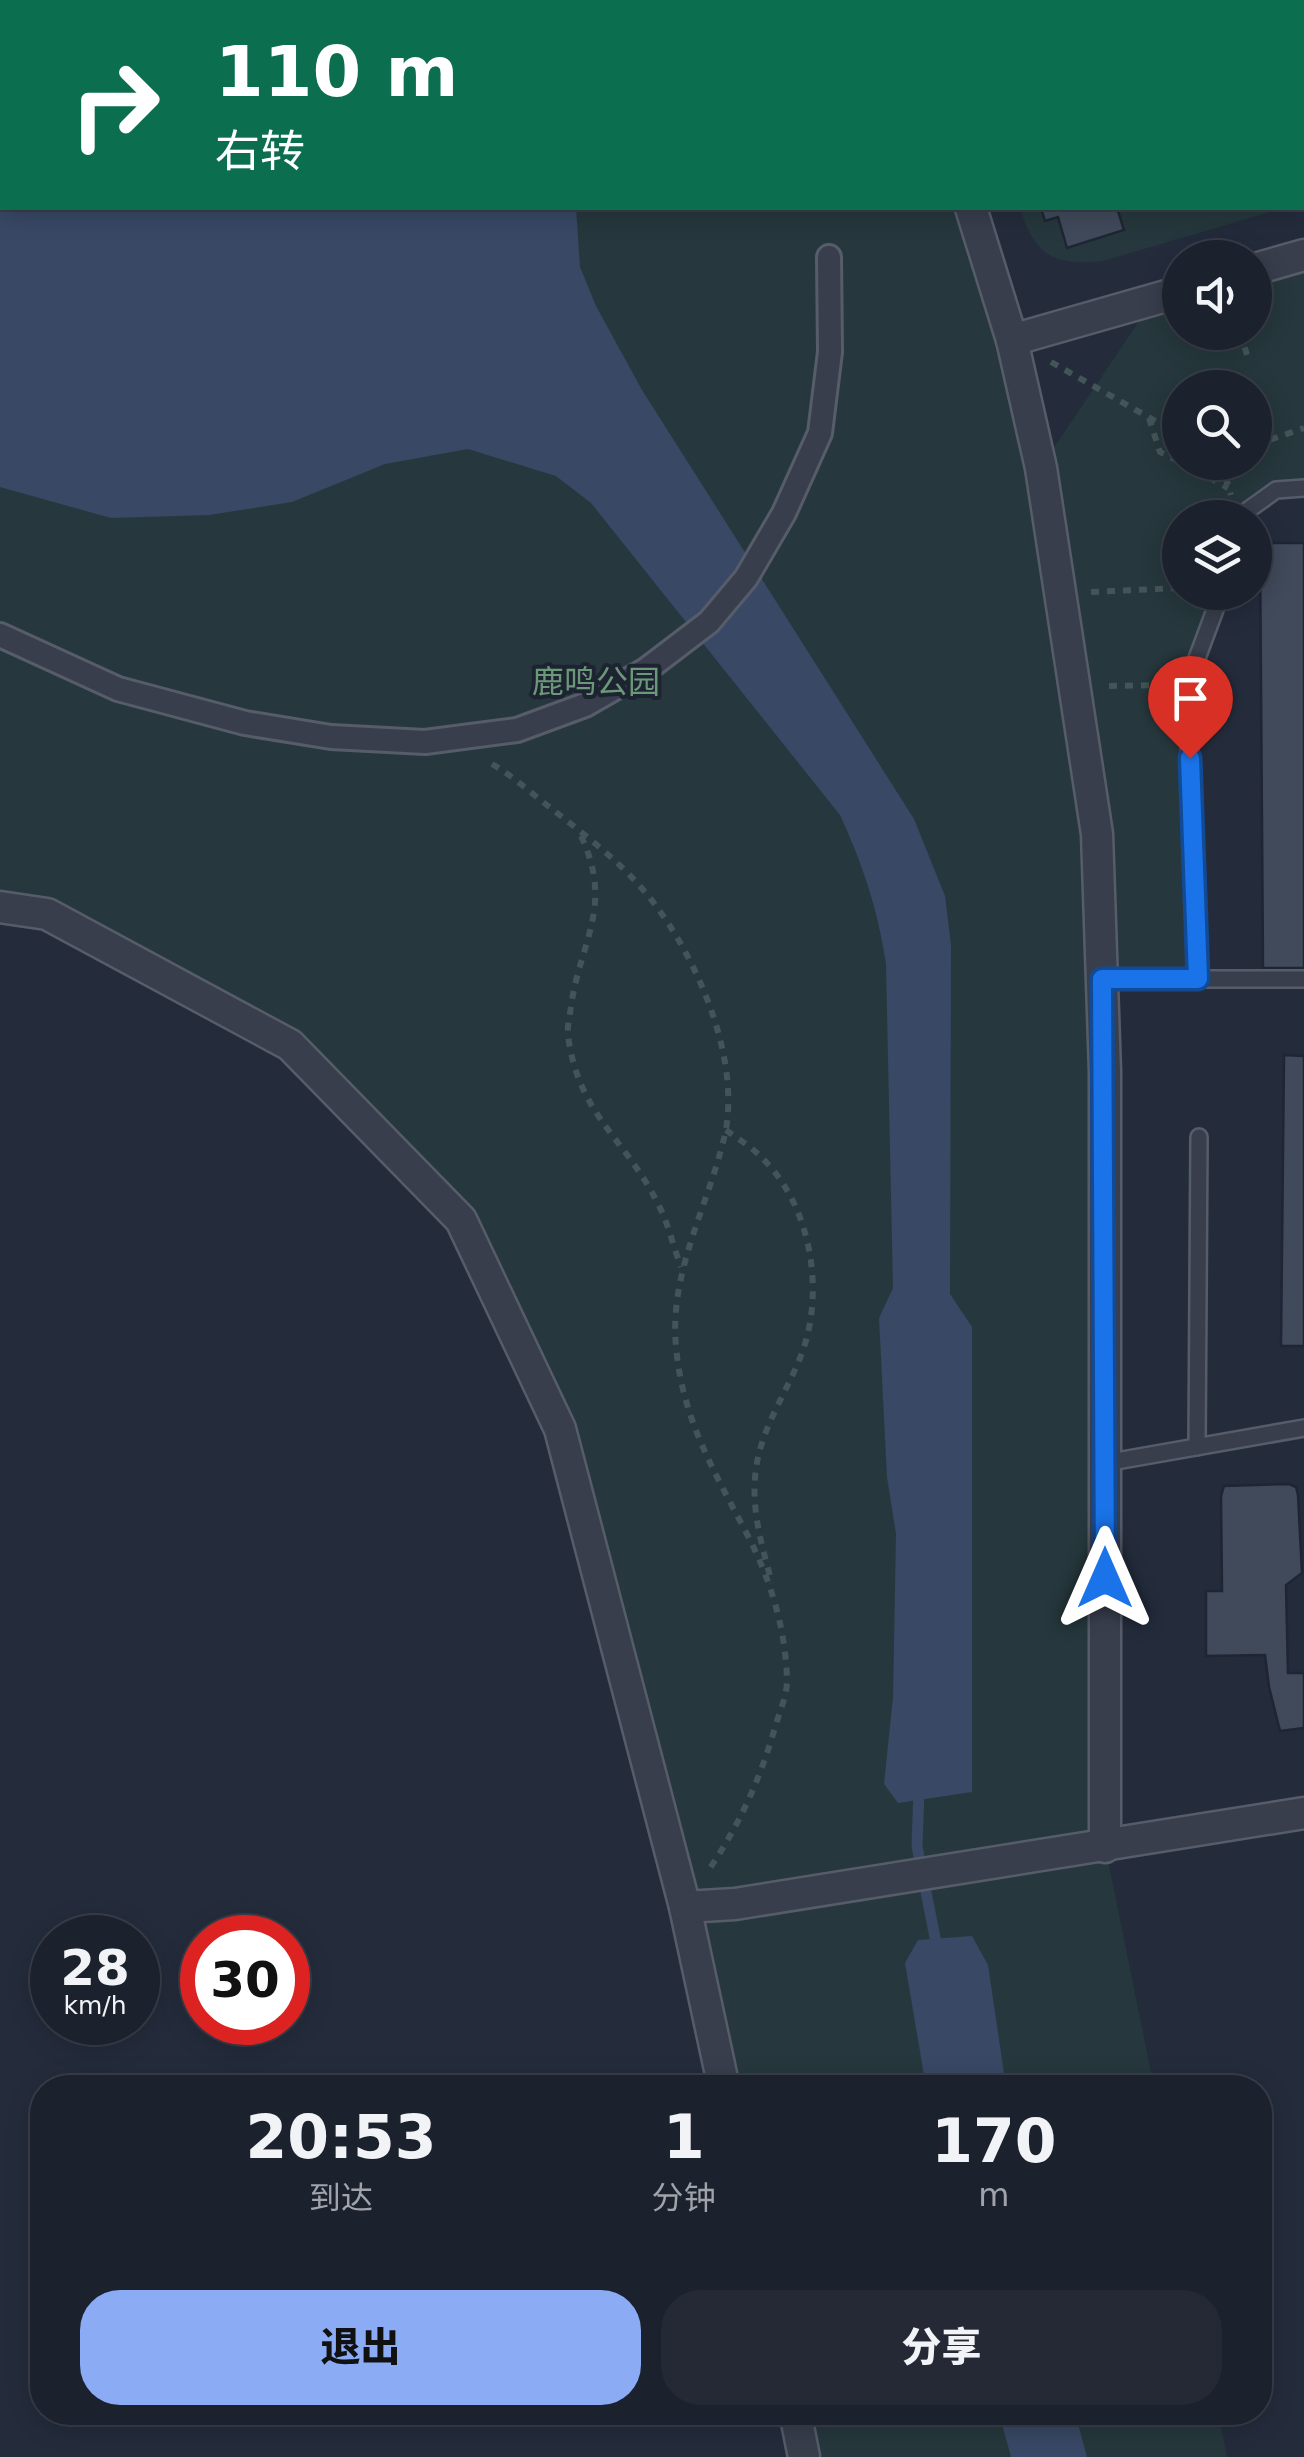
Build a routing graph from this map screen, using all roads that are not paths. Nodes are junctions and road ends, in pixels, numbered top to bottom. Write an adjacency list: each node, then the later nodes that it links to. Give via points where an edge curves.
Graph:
1 (972, 210): 6 (street)
2 (1304, 255): 4 (street)
3 (829, 256): 10 (street, via 830,352 820,433 784,513 746,578 709,622 586,705 517,730 426,742 330,737 244,723 118,689)
4 (1272, 264)
5 (1162, 297): 6 (street)
6 (1012, 340): 12 (street, via 1041,468 1097,834)
7 (1304, 488): 8 (lane, via 1276,490)
8 (1262, 500)
9 (1215, 610): 13 (lane, via 1188,685)
10 (0, 635)
11 (0, 907): 21 (street, via 47,914 290,1045 461,1220 560,1429)
12 (1102, 979): 13 (lane); 18 (street)
13 (1198, 979): 14 (lane)
14 (1304, 979)
15 (1199, 1137): 17 (lane)
16 (1304, 1428): 17 (lane)
17 (1196, 1447): 18 (lane)
18 (1105, 1463): 20 (street)
19 (1304, 1812): 20 (street)
20 (1106, 1846): 21 (street)
21 (685, 1907): 22 (street)
22 (721, 2075)
23 (797, 2425): 24 (street)
24 (804, 2457)

